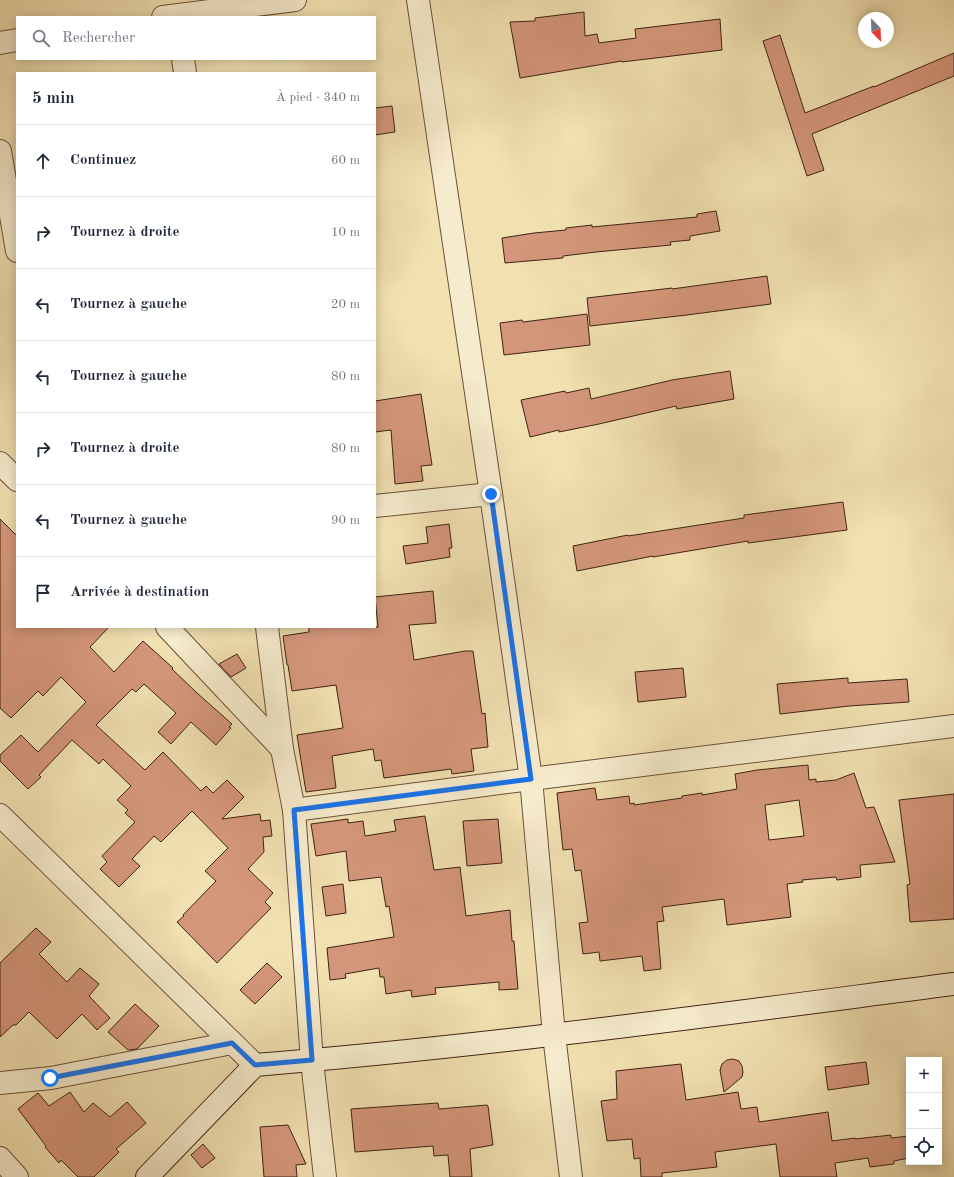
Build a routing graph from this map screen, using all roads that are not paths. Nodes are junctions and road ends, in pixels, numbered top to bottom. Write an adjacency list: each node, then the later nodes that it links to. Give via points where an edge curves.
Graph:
1 (295, 0): 3 (street)
2 (418, 0): 12 (street)
3 (172, 12)
4 (16, 40): 5 (street)
5 (0, 43)
6 (183, 60): 7 (street)
7 (185, 72)
8 (0, 151): 9 (street)
9 (16, 246)
10 (0, 463): 11 (street)
11 (16, 479)
12 (491, 494): 13 (street); 18 (street)
13 (376, 506)
14 (168, 628): 17 (street)
15 (267, 628): 17 (street)
16 (954, 726): 18 (street)
17 (282, 748): 19 (street)
18 (531, 779): 19 (street); 22 (street)
19 (294, 810): 24 (street)
20 (0, 815): 23 (street)
21 (954, 984): 22 (street)
22 (554, 1035): 24 (street); 31 (street)
23 (232, 1043): 25 (street); 26 (street, via 50,1078)
24 (312, 1060): 25 (street); 30 (street)
25 (255, 1065): 29 (street)
26 (0, 1083)
27 (0, 1158): 28 (street)
28 (18, 1177)
29 (148, 1177)
30 (325, 1177)
31 (572, 1177)

